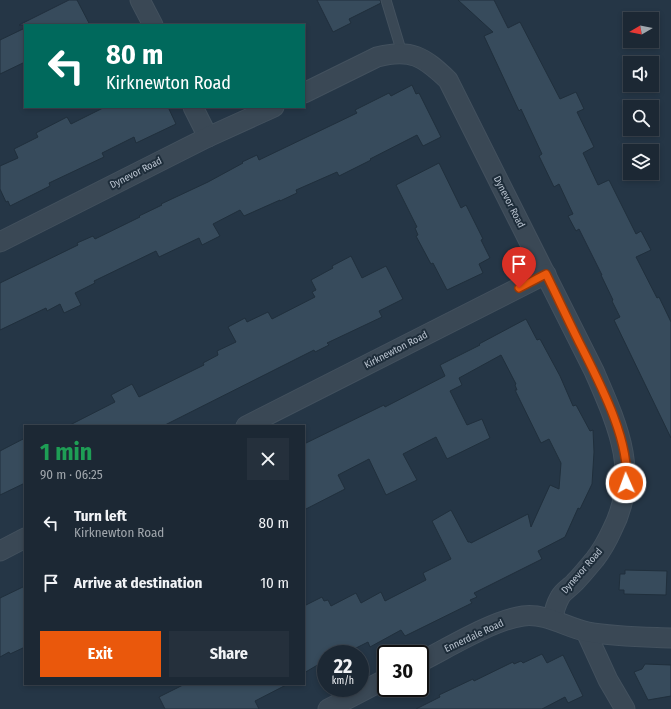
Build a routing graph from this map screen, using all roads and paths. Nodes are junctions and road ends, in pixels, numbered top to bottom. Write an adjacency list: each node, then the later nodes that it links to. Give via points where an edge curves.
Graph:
1 (140, 0): 3 (street)
2 (386, 0): 4 (lane)
3 (152, 24)
4 (402, 53): 5 (street, Dynevor Road, via 377,57); 10 (street, Dynevor Road, via 422,58 448,80)
5 (305, 93)
6 (194, 108): 8 (street)
7 (272, 108): 8 (street, Dynevor Road)
8 (208, 137): 9 (street, Dynevor Road)
9 (0, 242)
10 (546, 274): 11 (street, Kirknewton Road); 14 (street, Dynevor Road, via 610,408 620,435 626,476 619,518 602,550 561,595)
11 (248, 425)
12 (24, 539): 13 (street)
13 (0, 551)
14 (552, 620): 15 (street, Ennerdale Road); 17 (street, Ennerdale Road, via 523,616 502,622)
15 (586, 632): 16 (street, Ennerdale Road); 20 (street, via 608,680)
16 (671, 638)
17 (429, 658)
18 (377, 684): 19 (street)
19 (328, 709)
20 (625, 709)

